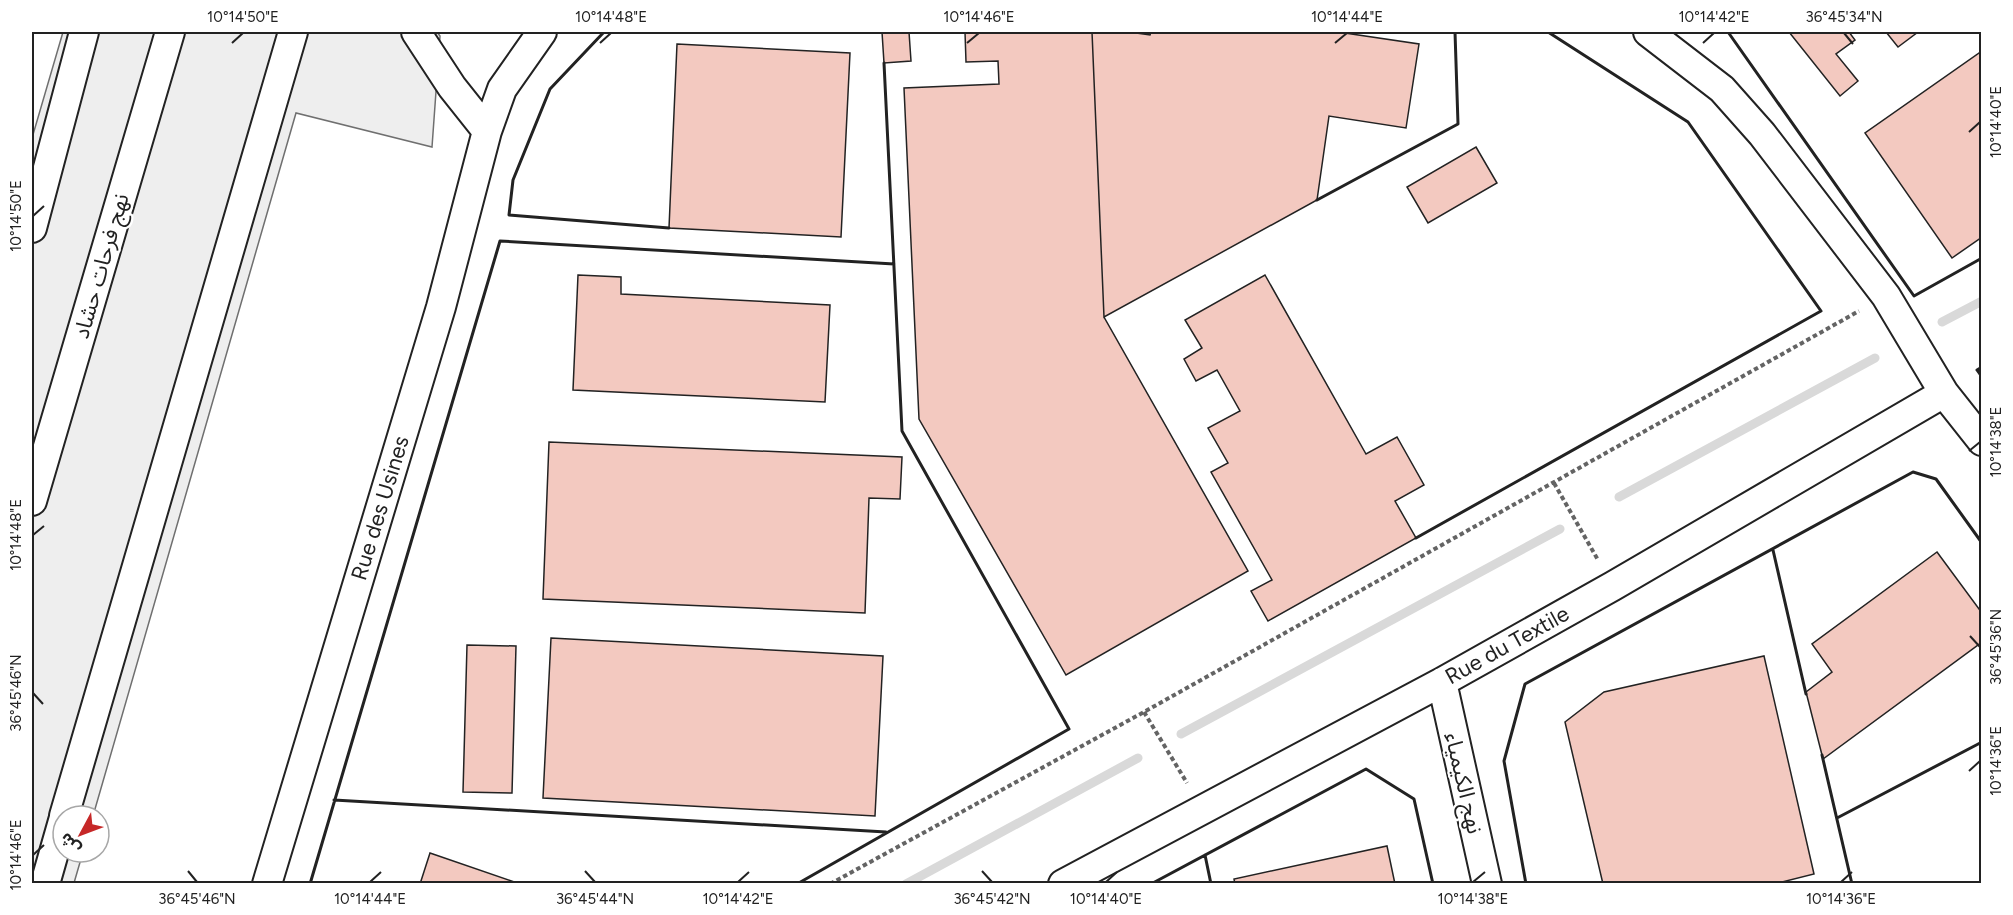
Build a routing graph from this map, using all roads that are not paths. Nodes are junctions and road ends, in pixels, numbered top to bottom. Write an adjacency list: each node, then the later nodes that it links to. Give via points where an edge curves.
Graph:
1 (84, 32): 8 (street)
2 (170, 32): 11 (street, نهج فرحات حشاد)
3 (293, 32): 13 (street)
4 (416, 32): 7 (street)
5 (542, 32): 7 (street, Rue des Usines, via 502,89)
6 (1648, 32): 9 (street, via 1722,88 1762,134 1886,296)
7 (487, 132): 16 (street, Rue des Usines, via 437,318)
8 (32, 228)
9 (1944, 393): 10 (street); 12 (street, Rue du Textile)
10 (1982, 441)
11 (32, 501)
12 (1442, 682): 17 (street, Rue du Textile); 18 (street, نهج الكيمياء)
13 (68, 804)
14 (51, 863): 15 (street)
15 (45, 884)
16 (267, 884)
17 (1063, 884)
18 (1487, 884)

